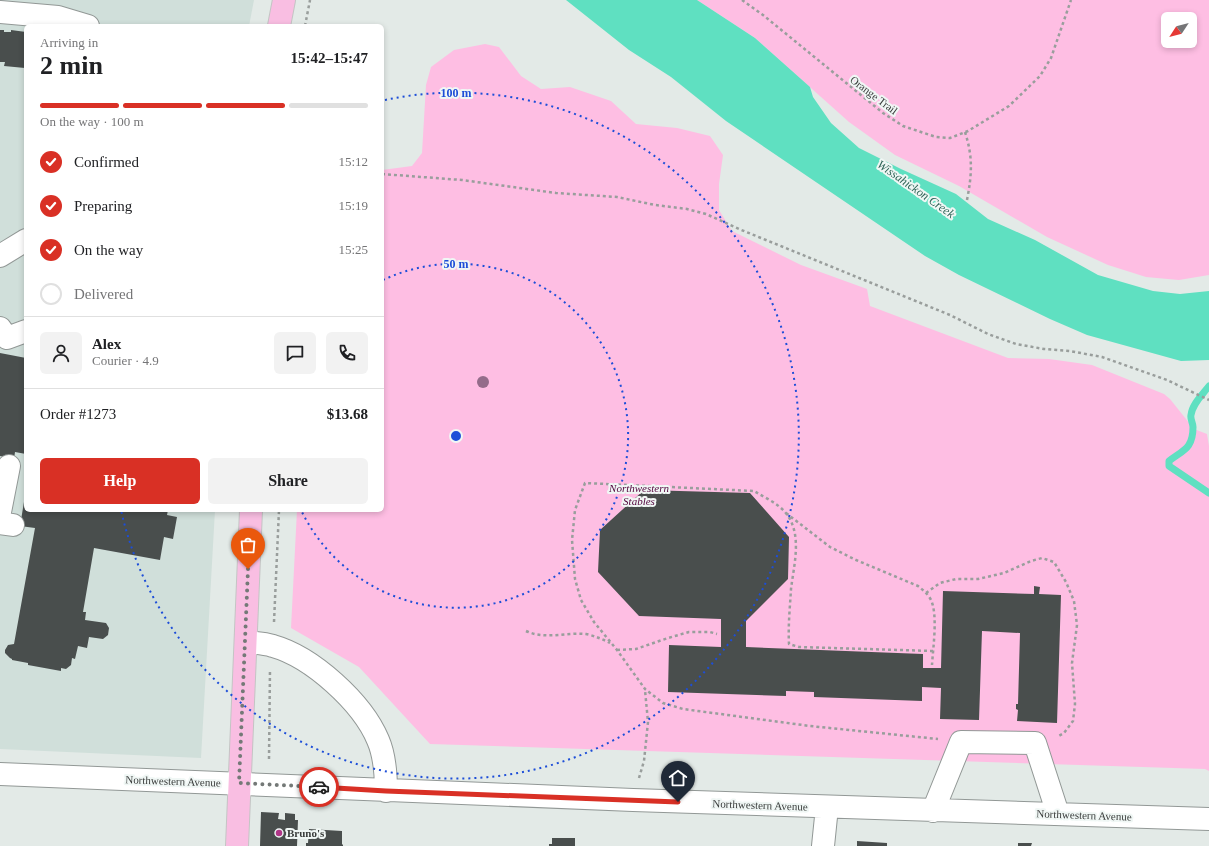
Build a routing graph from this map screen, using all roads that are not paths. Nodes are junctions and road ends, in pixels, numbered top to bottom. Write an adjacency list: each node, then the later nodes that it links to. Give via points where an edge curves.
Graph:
1 (284, 0): 5 (main road)
2 (54, 8): 3 (street); 4 (street)
3 (0, 12)
4 (84, 24)
5 (279, 24)
6 (24, 241): 7 (street)
7 (0, 256)
8 (0, 328): 9 (street, via 8,338)
9 (24, 332)
10 (9, 466): 12 (street)
11 (251, 512): 13 (main road)
12 (4, 520)
13 (246, 642): 15 (main road); 16 (street, via 272,645 284,650 336,684 371,725 383,756)
14 (0, 774): 15 (street, Northwestern Avenue)
15 (239, 783): 16 (street, Northwestern Avenue); 21 (main road)
16 (386, 791): 17 (street, Northwestern Avenue)
17 (827, 807): 18 (street, Northwestern Avenue); 22 (street)
18 (932, 811): 19 (street, Northwestern Avenue); 19 (street, via 961,742 1035,743)
19 (1058, 814): 20 (street, Northwestern Avenue)
20 (1209, 819)
21 (237, 846)
22 (823, 846)

